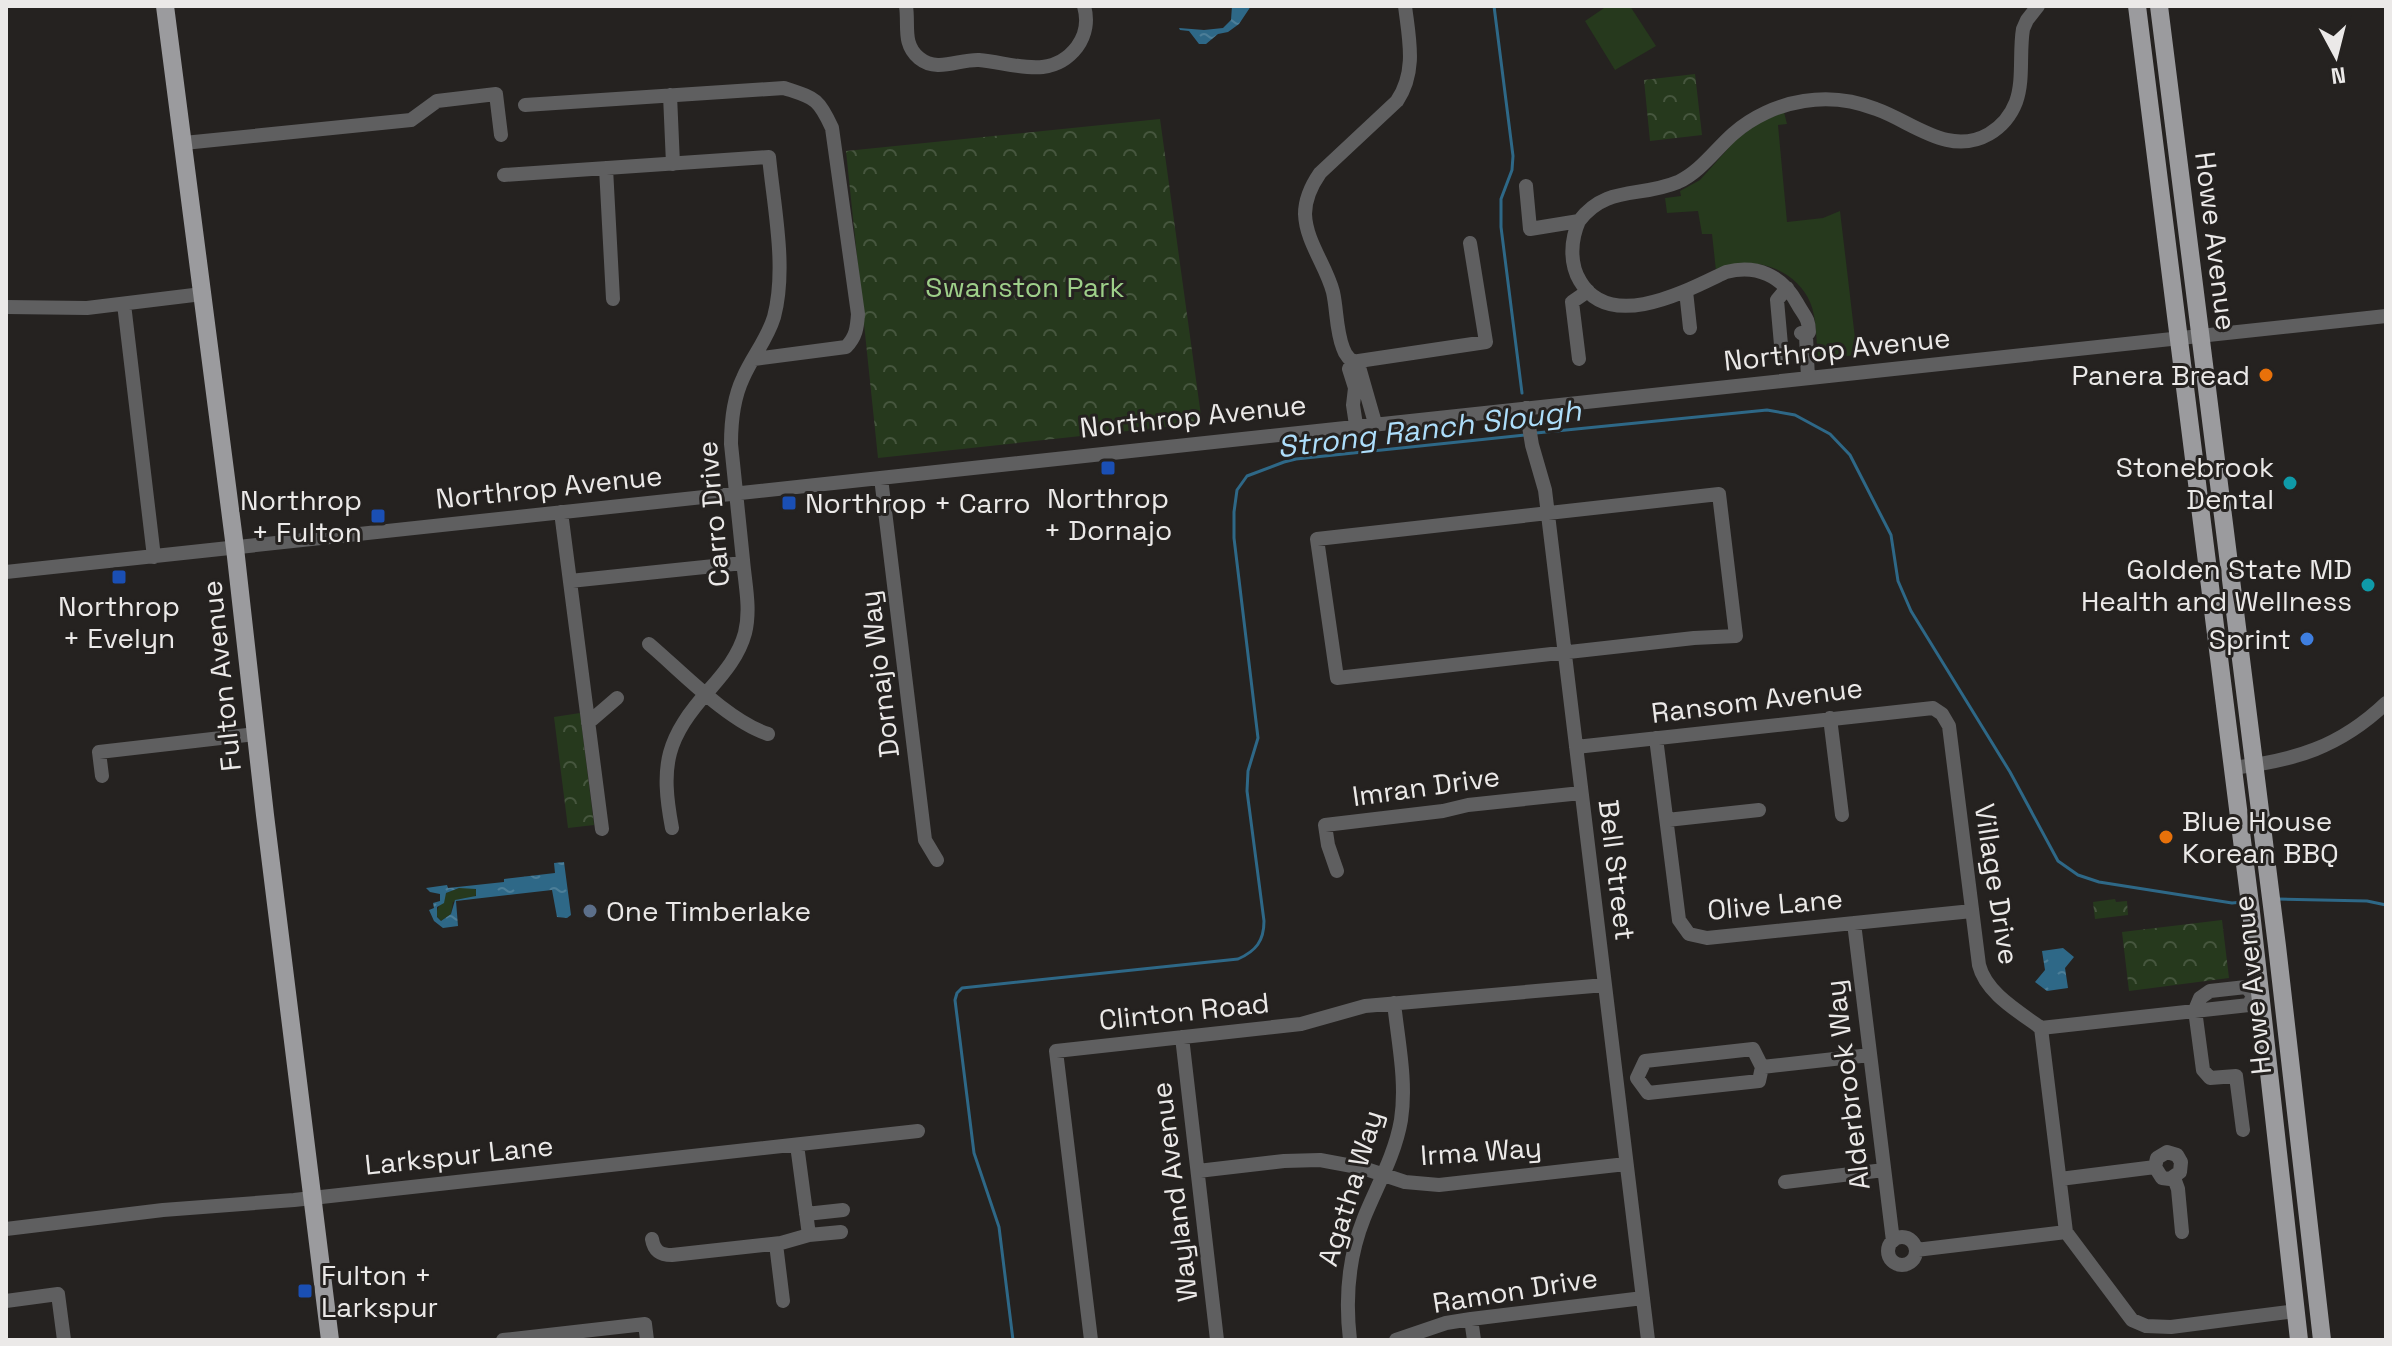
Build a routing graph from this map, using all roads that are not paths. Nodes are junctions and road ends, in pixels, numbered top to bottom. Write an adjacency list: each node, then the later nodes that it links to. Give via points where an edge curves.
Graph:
1 (165, 6): 13 (main road, Fulton Avenue)
2 (906, 6): 3 (street, via 908,40 927,62 979,60 1033,69 1072,53 1084,32)
3 (1084, 6)
4 (1405, 6): 34 (street, via 1411,56 1403,92 1320,173 1305,208 1310,237 1333,292 1343,349)
5 (2038, 6): 18 (street, via 2023,29 2015,105 2006,120 1982,138 1943,140 1858,103 1804,101 1747,123 1678,181 1606,198)
6 (2137, 6): 30 (main road, Howe Avenue)
7 (2150, 6): 9 (main road, via 2158,61)
8 (2159, 6): 9 (main road, Howe Avenue)
9 (2167, 73): 29 (main road, Howe Avenue)
10 (670, 95): 11 (street); 14 (street); 32 (street, via 784,88 807,94 821,105 832,128 858,314 854,339 846,347)
11 (525, 105)
12 (501, 135): 13 (street, via 496,94 437,101 411,120)
13 (184, 143): 23 (main road, Fulton Avenue)
14 (673, 164): 15 (street, Carro Drive); 32 (street, Carro Drive, via 769,157 780,285 772,322)
15 (606, 168): 16 (street, Carro Drive); 24 (street)
16 (504, 175)
17 (1526, 186): 18 (street, via 1530,229)
18 (1579, 221): 21 (street, via 1573,259)
19 (1470, 243): 34 (street, via 1486,342)
20 (1787, 288): 22 (street, via 1758,270 1737,269); 31 (street, via 1777,300); 35 (street, via 1808,318)
21 (1588, 291): 22 (street, via 1602,301 1624,305); 33 (street, via 1572,302)
22 (1686, 291): 28 (street)
23 (202, 294): 25 (street); 44 (main road, Fulton Avenue)
24 (613, 299)
25 (124, 304): 26 (street); 45 (street)
26 (6, 307)
27 (2386, 316): 29 (street, Northrop Avenue)
28 (1690, 328)
29 (2200, 336): 30 (street, Northrop Avenue); 61 (main road, Howe Avenue)
30 (2180, 338): 35 (street, Northrop Avenue); 62 (main road, Howe Avenue)
31 (1782, 356)
32 (754, 359): 41 (street, Carro Drive, via 733,407)
33 (1579, 359)
34 (1352, 362): 36 (street, via 1359,367)
35 (1808, 378): 37 (street, Northrop Avenue)
36 (1360, 387): 38 (street); 39 (street, via 1353,405)
37 (1526, 408): 38 (street, Northrop Avenue); 43 (street, Bell Street)
38 (1375, 423): 39 (street, Northrop Avenue)
39 (1356, 425): 40 (street, Northrop Avenue)
40 (881, 478): 41 (street, Northrop Avenue); 70 (street, Dornajo Way, via 925,840)
41 (736, 494): 42 (street, Northrop Avenue); 46 (street, Carro Drive)
42 (561, 512): 44 (street, Northrop Avenue); 48 (street)
43 (1548, 513): 50 (street, Bell Street); 50 (street, via 1719,494 1736,636); 50 (street, via 1317,539 1337,678)
44 (235, 548): 45 (street, Northrop Avenue); 57 (main road, Fulton Avenue)
45 (154, 557): 47 (street, Northrop Avenue)
46 (743, 563): 48 (street); 51 (street, Carro Drive, via 745,634 732,663)
47 (6, 572)
48 (570, 581): 56 (street)
49 (649, 644): 51 (street)
50 (1564, 652): 60 (street, Bell Street)
51 (706, 693): 58 (street, via 741,722); 68 (street, Carro Drive, via 680,726 667,764)
52 (617, 698): 56 (street)
53 (2386, 704): 61 (street, via 2328,745)
54 (1942, 714): 55 (street, Ransom Avenue, via 1927,707); 72 (street, Village Drive, via 1950,733)
55 (1830, 718): 59 (street, Ransom Avenue); 66 (street)
56 (588, 723): 69 (street)
57 (256, 734): 63 (street, via 99,752); 98 (main road, Fulton Avenue)
58 (768, 734)
59 (1656, 738): 60 (street, Ransom Avenue); 67 (street, Olive Lane)
60 (1576, 747): 64 (street, Bell Street)
61 (2254, 765): 62 (street); 77 (main road, Howe Avenue)
62 (2232, 768): 73 (main road, Howe Avenue)
63 (102, 776)
64 (1581, 793): 71 (street, Imran Drive, via 1325,825); 75 (street, Bell Street)
65 (1759, 810): 67 (street)
66 (1842, 815)
67 (1667, 820): 74 (street, Olive Lane, via 1679,920 1689,934 1707,938)
68 (672, 828)
69 (602, 829)
70 (937, 860)
71 (1337, 871)
72 (1972, 911): 74 (street, Olive Lane); 80 (street, Village Drive, via 1984,980)
73 (2251, 917): 76 (main road, Howe Avenue); 77 (main road, via 2264,932 2271,984)
74 (1854, 923): 82 (street, Alderbrook Way)
75 (1605, 985): 78 (street, Clinton Road); 86 (street, Bell Street)
76 (2256, 994): 79 (street, via 2249,1005); 83 (main road, via 2270,997 2277,1041); 113 (main road, Howe Avenue)
77 (2283, 997): 83 (main road, Howe Avenue)
78 (1394, 1003): 81 (street, Clinton Road, via 1301,1024); 94 (street, Agatha Way, via 1403,1102)
79 (2195, 1010): 80 (street); 87 (street, via 2203,1070 2210,1078 2236,1076)
80 (2041, 1028): 96 (street)
81 (1182, 1037): 93 (street, Wayland Avenue); 119 (street, Clinton Road, via 1056,1051)
82 (1870, 1055): 84 (street); 92 (street, Alderbrook Way)
83 (2288, 1058): 127 (main road, Howe Avenue)
84 (1762, 1067): 85 (street, via 1759,1081 1648,1093); 85 (street, via 1753,1049 1645,1061)
85 (1637, 1078): 86 (street)
86 (1616, 1080): 90 (street, Bell Street)
87 (2243, 1130)
88 (918, 1131): 89 (street, Larkspur Lane)
89 (797, 1145): 98 (street, Larkspur Lane); 100 (street)
90 (1626, 1164): 94 (street, Irma Way, via 1439,1185); 110 (street, Bell Street)
91 (2155, 1167): 95 (street, via 2162,1178); 95 (street, via 2159,1155 2174,1153 2181,1165); 96 (street)
92 (1884, 1170): 97 (street); 107 (street, Alderbrook Way)
93 (1198, 1171): 94 (street, Irma Way, via 1320,1160); 120 (street, Wayland Avenue)
94 (1383, 1174): 121 (street, Agatha Way, via 1350,1269)
95 (2174, 1178): 104 (street)
96 (2060, 1179): 103 (street)
97 (1785, 1182)
98 (313, 1197): 101 (street, Larkspur Lane); 116 (main road, Fulton Avenue)
99 (843, 1210): 100 (street)
100 (806, 1214): 105 (street)
101 (6, 1229)
102 (841, 1232): 105 (street)
103 (2066, 1232): 109 (street); 113 (street, via 2132,1320 2146,1326)
104 (2182, 1232)
105 (809, 1235): 108 (street)
106 (652, 1239): 108 (street, via 667,1255)
107 (1893, 1241): 109 (street, via 1906,1238); 109 (street, via 1889,1253 1897,1264 1910,1262)
108 (776, 1244): 112 (street)
109 (1916, 1250)
110 (1643, 1298): 114 (street, Ramon Drive); 124 (street, Bell Street)
111 (6, 1301): 115 (street, via 58,1294)
112 (783, 1301)
113 (2296, 1311): 125 (main road, Howe Avenue); 126 (main road)
114 (1471, 1319): 122 (street, Ramon Drive); 123 (street)
115 (64, 1340)
116 (330, 1340)
117 (503, 1340): 118 (street, via 645,1324)
118 (647, 1340)
119 (1091, 1340)
120 (1217, 1340)
121 (1350, 1340)
122 (1396, 1340)
123 (1474, 1340)
124 (1648, 1340)
125 (2299, 1340)
126 (2314, 1340)
127 (2322, 1340)

